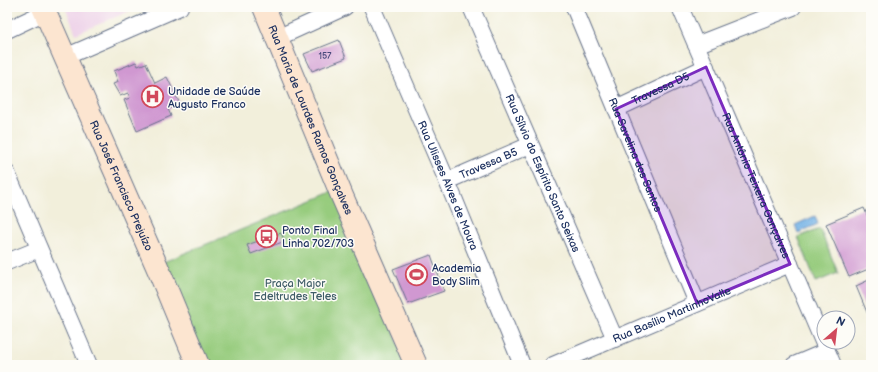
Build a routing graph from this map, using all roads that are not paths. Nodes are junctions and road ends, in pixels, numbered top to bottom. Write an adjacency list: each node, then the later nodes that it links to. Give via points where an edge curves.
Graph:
1 (180, 7): 13 (street)
2 (264, 7): 11 (street, Rua Maria de Lourdes Ramos Gonçalves)
3 (345, 7): 11 (street)
4 (372, 7): 18 (street, Rua Ulisses Alves de Moura)
5 (471, 7): 16 (street, Rua Sílvio do Espírito Santo Seixas)
6 (574, 7): 15 (street, Rua Savelina dos Santos)
7 (680, 7): 12 (street, Rua Antônio Teixeira Gonçalves)
8 (793, 7): 12 (street)
9 (44, 10): 10 (street); 13 (street, Rua José Francisco Prejuízo)
10 (7, 30)
11 (277, 38): 27 (street, Rua Maria de Lourdes Ramos Gonçalves)
12 (696, 45): 14 (street, Rua Antônio Teixeira Gonçalves)
13 (65, 57): 26 (street, Rua José Francisco Prejuízo)
14 (706, 67): 15 (street, Travessa D5); 21 (street, Rua Antônio Teixeira Gonçalves)
15 (616, 109): 22 (street, Rua Savelina dos Santos)
16 (530, 145): 18 (street, Travessa B5); 23 (street, Rua Sílvio do Espírito Santo Seixas)
17 (7, 173): 19 (street)
18 (447, 181): 28 (street, Rua Ulisses Alves de Moura)
19 (39, 249): 20 (street); 25 (street)
20 (7, 262)
21 (790, 264): 22 (street, Rua Basílio MartinhoValle); 24 (street, Rua Antônio Teixeira Gonçalves)
22 (697, 303): 23 (street, Rua Basílio MartinhoValle)
23 (615, 339): 29 (street, Rua Basílio MartinhoValle)
24 (830, 358): 30 (street)
25 (89, 365)
26 (198, 365)
27 (416, 365)
28 (522, 365)
29 (553, 365)
30 (794, 365)

